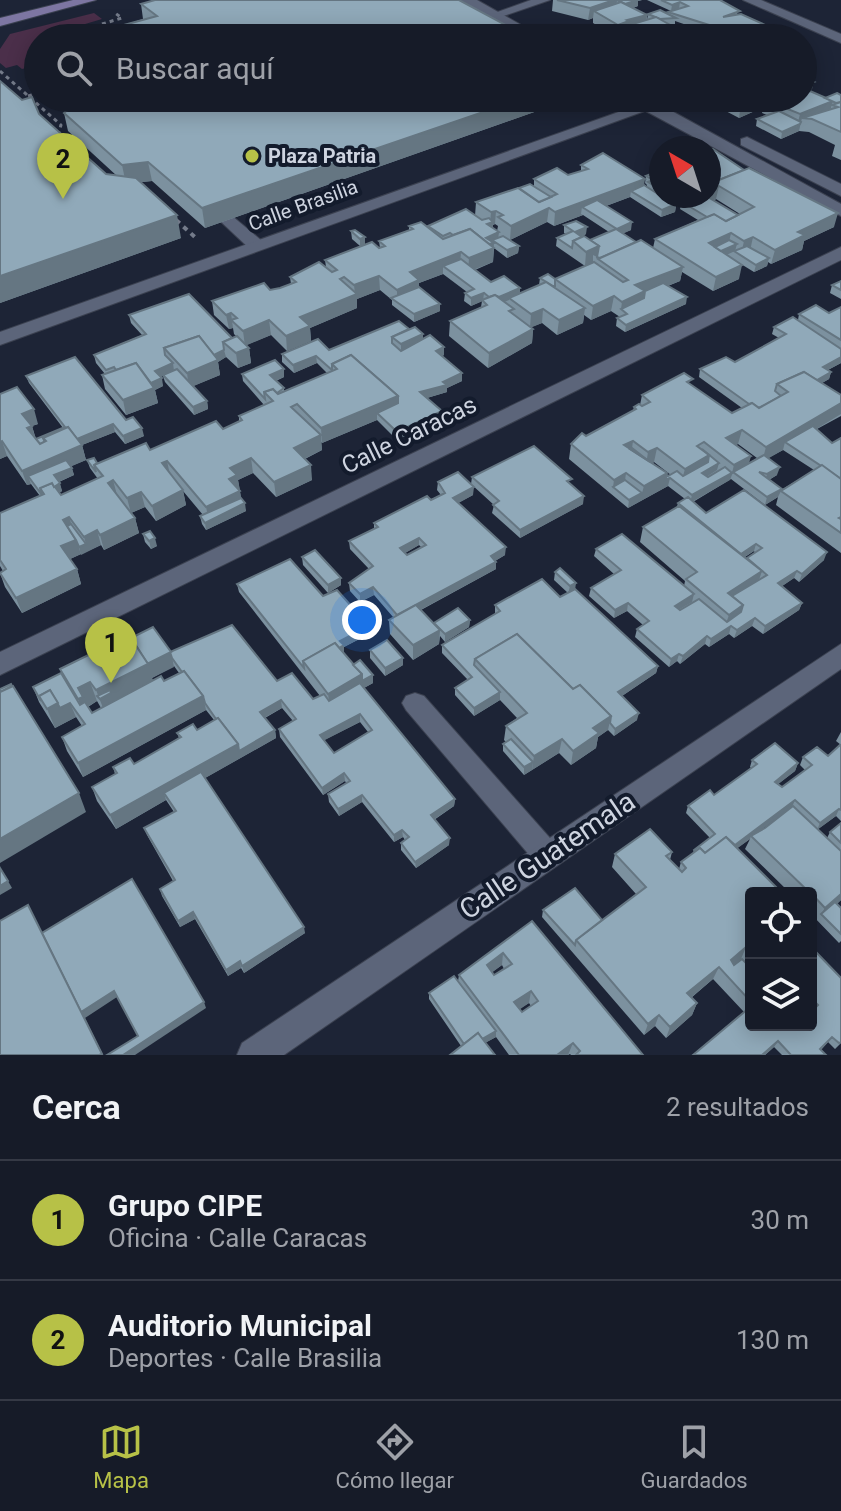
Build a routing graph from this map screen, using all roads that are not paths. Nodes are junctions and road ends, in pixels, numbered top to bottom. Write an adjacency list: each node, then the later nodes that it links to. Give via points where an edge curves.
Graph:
1 (89, 0): 6 (main road)
2 (467, 0): 5 (street)
3 (544, 0): 5 (lane)
4 (750, 0): 8 (street)
5 (495, 15): 7 (street)
6 (0, 22)
7 (511, 24)
8 (806, 24)
9 (817, 29): 10 (street)
10 (841, 39)
11 (621, 112): 17 (street, Calle Brasilia)
12 (674, 112): 16 (street)
13 (679, 112): 15 (street)
14 (194, 189): 17 (lane)
15 (841, 191)
16 (841, 211)
17 (256, 245): 19 (street, Calle Brasilia)
18 (841, 253): 21 (street, Calle Caracas)
19 (0, 339)
20 (841, 655): 23 (street, Calle Guatemala)
21 (0, 664)
22 (415, 703): 23 (lane)
23 (547, 855): 24 (street, Calle Guatemala)
24 (254, 1055)

